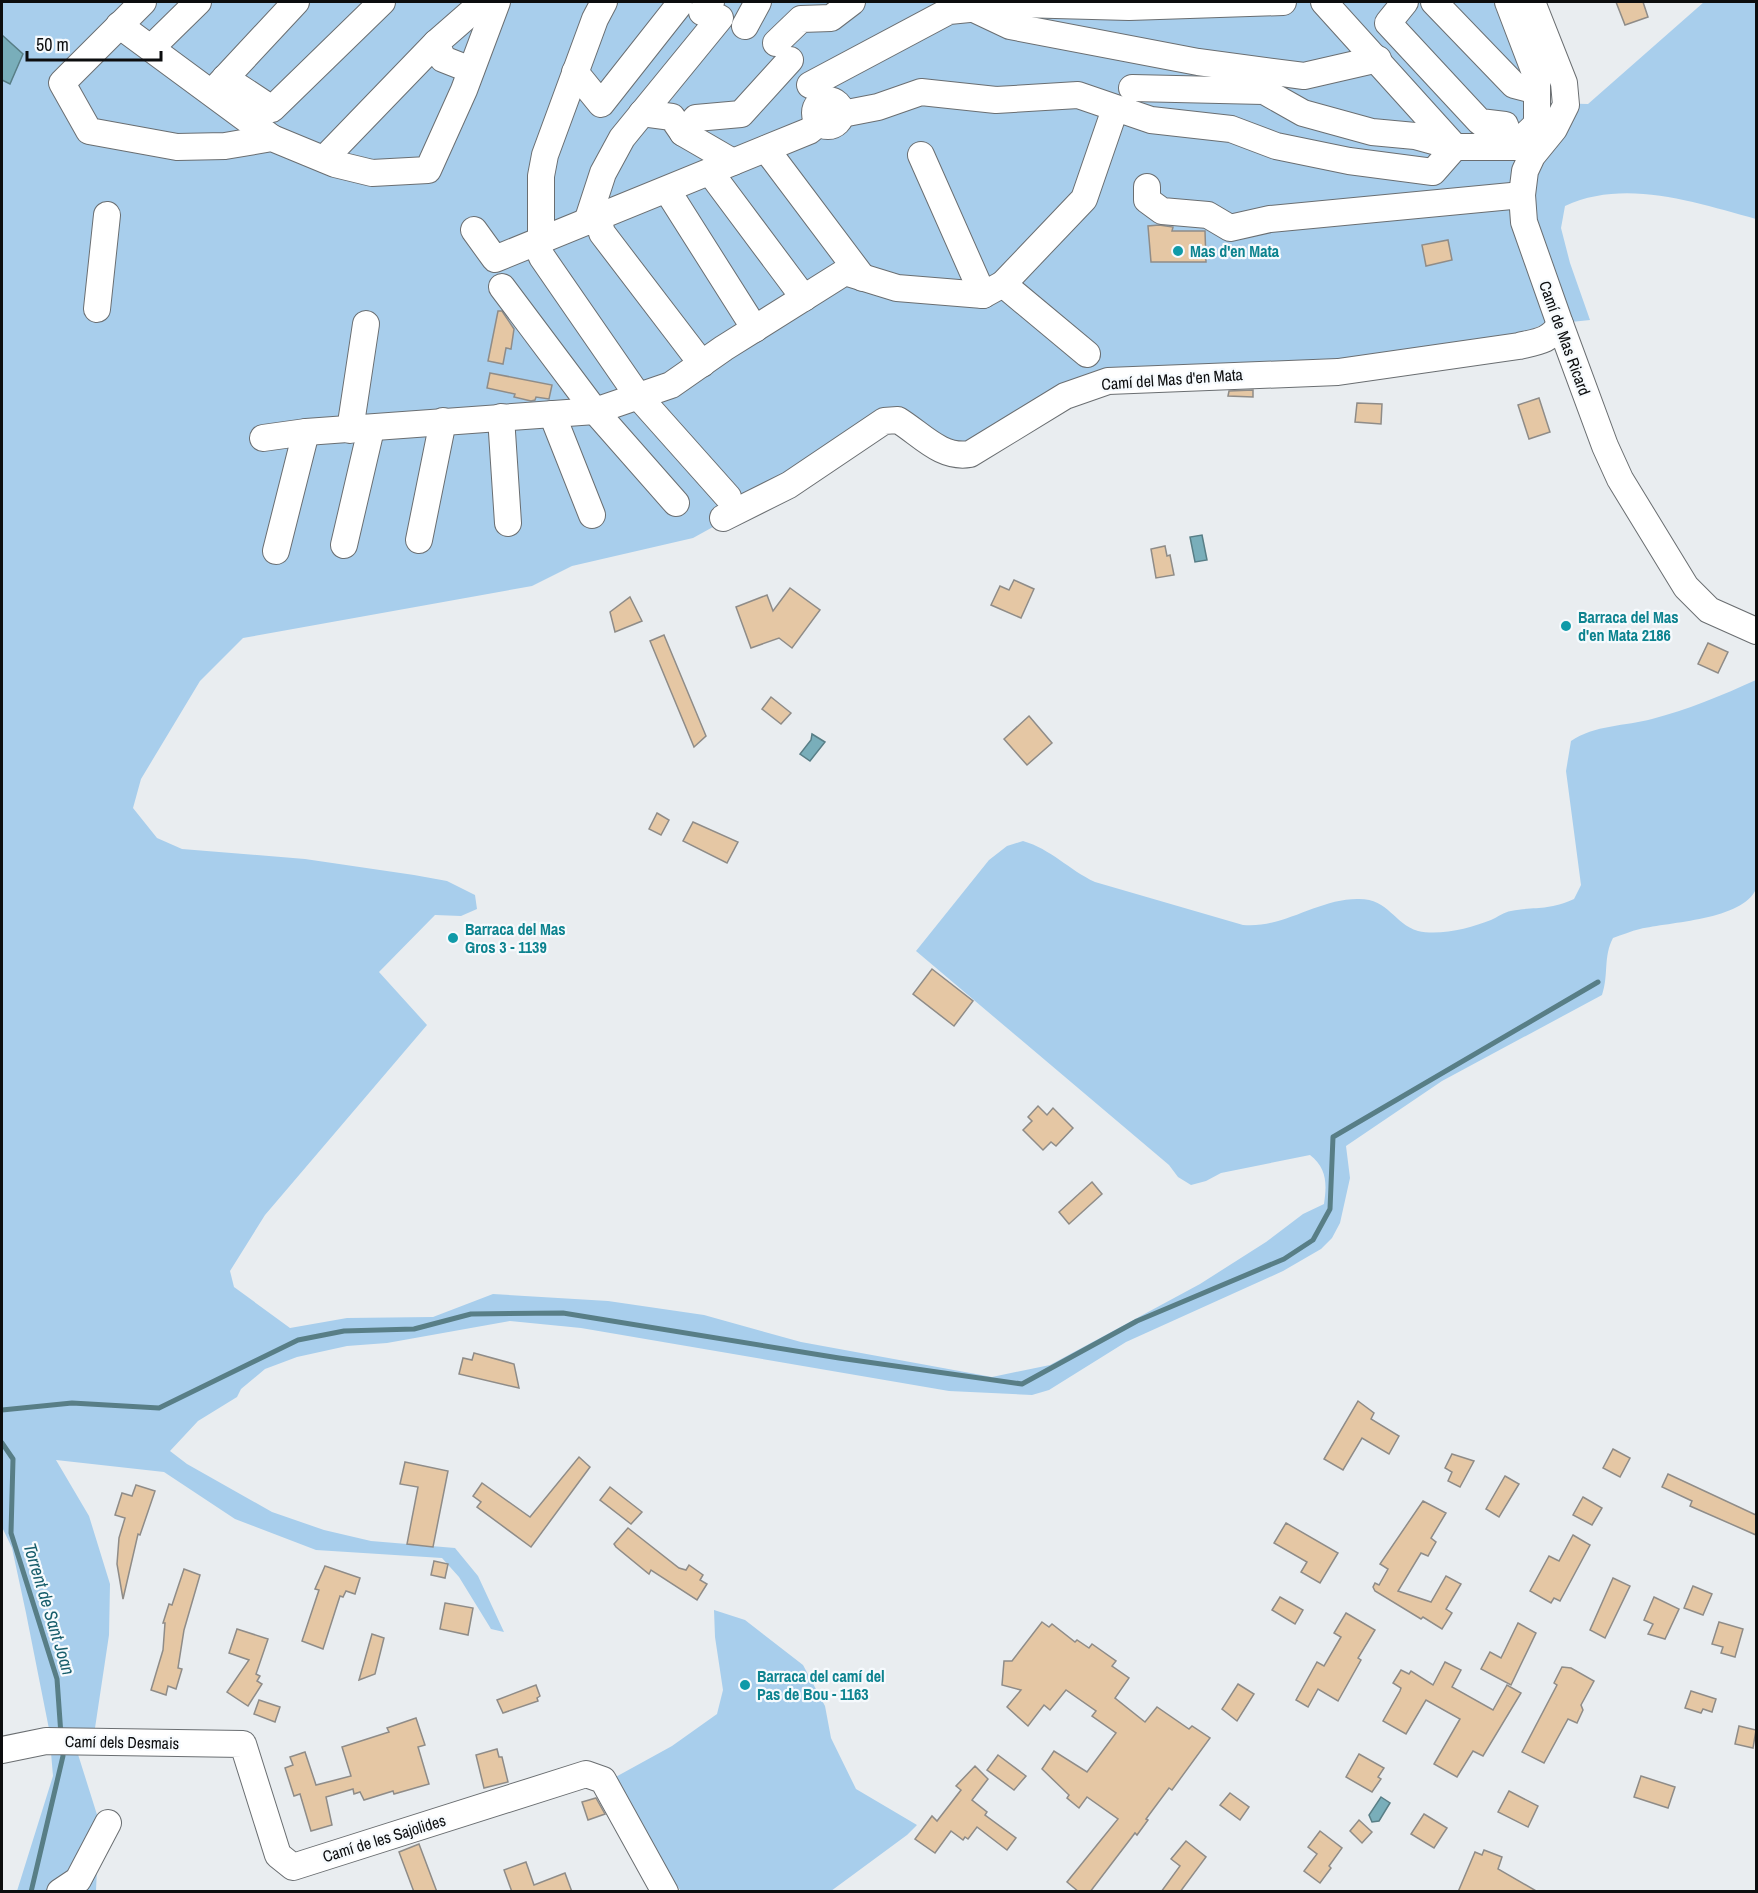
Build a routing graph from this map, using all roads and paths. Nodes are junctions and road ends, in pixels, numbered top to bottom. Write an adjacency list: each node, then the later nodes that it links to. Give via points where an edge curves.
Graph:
1 (143, 2): 18 (street)
2 (198, 2): 21 (street)
3 (296, 2): 27 (street)
4 (382, 2): 27 (street, via 272,109)
5 (483, 2): 20 (street)
6 (497, 2): 23 (street)
7 (604, 2): 24 (street)
8 (758, 2): 19 (street)
9 (852, 2): 33 (street, via 831,18 801,19 741,114 696,118)
10 (1284, 2): 17 (street)
11 (1324, 2): 22 (street)
12 (1405, 2): 36 (street, via 1388,23 1480,122 1505,125)
13 (1434, 2): 29 (street, via 1514,85)
14 (1508, 2): 29 (street, via 1537,78)
15 (1532, 2): 43 (street, Camí de Mas Ricard, via 1564,83 1566,105 1554,129 1532,156 1525,171)
16 (703, 9): 24 (street, via 601,104); 32 (street)
17 (1012, 10): 25 (street, via 1198,63); 26 (street, via 949,11)
18 (119, 25): 21 (street); 34 (street, via 62,83 89,131 177,147 225,146)
19 (745, 26)
20 (436, 43): 23 (street, via 443,59); 39 (street)
21 (151, 48): 27 (street)
22 (1378, 59): 25 (street, via 1304,76); 35 (street)
23 (471, 70): 39 (street, via 428,170 372,174)
24 (575, 72): 47 (street, via 545,155)
25 (1293, 75): 30 (street)
26 (810, 85)
27 (218, 86): 34 (street)
28 (1132, 88): 30 (street, via 1264,91)
29 (1537, 91): 36 (street, via 1537,124)
30 (1278, 99): 35 (street, via 1303,113 1372,132 1415,136)
31 (1115, 109): 35 (street, via 1151,120 1231,129 1276,146 1349,161 1433,172); 37 (street, via 1078,95 996,100 921,92 838,117); 50 (street, via 1084,199)
32 (642, 113): 33 (street, via 672,117); 45 (street, via 610,155)
33 (683, 133): 40 (street)
34 (272, 138): 39 (street)
35 (1455, 147): 36 (street)
36 (1513, 147)
37 (765, 149): 40 (street); 48 (street)
38 (921, 155): 50 (street)
39 (324, 159)
40 (722, 167): 42 (street); 51 (street)
41 (1147, 187): 43 (street, via 1148,200 1162,211 1208,215 1230,228 1270,219)
42 (666, 190): 45 (street); 55 (street)
43 (1522, 195): 54 (street, Camí de Mas Ricard, via 1524,222)
44 (107, 215): 52 (street)
45 (592, 220): 47 (street); 57 (street)
46 (474, 230): 47 (street, via 495,259)
47 (538, 242): 58 (street, via 542,257)
48 (863, 278): 50 (street, via 897,288); 51 (street, via 845,272)
49 (502, 286): 59 (street)
50 (993, 290): 56 (street)
51 (804, 298): 55 (street)
52 (97, 309)
53 (366, 324): 63 (street)
54 (1560, 324): 58 (street, Camí del Mas d'en Mata, via 1554,334 1541,341 1519,346 1338,372 1108,381 1065,396 970,454 957,456 938,448 898,420 884,421 789,485 725,507); 72 (street, Camí de Mas Ricard, via 1612,463 1686,587 1709,610)
55 (755, 329): 57 (street)
56 (1087, 354)
57 (702, 364): 58 (street, via 671,385)
58 (638, 396): 59 (street)
59 (595, 411): 60 (street); 66 (street)
60 (552, 414): 61 (street); 67 (street)
61 (501, 417): 62 (street); 68 (street)
62 (443, 421): 63 (street); 69 (street)
63 (361, 429): 64 (street); 70 (street)
64 (306, 432): 65 (street); 71 (street)
65 (263, 438)
66 (676, 503)
67 (592, 515)
68 (508, 523)
69 (419, 540)
70 (344, 545)
71 (276, 551)
72 (1756, 631)
73 (243, 1744): 74 (street, Camí dels Desmais, via 46,1741); 77 (street, Camí de les Sajolides, via 278,1855 293,1867 586,1774 603,1780)
74 (2, 1750)
75 (108, 1823): 76 (street, via 78,1880)
76 (60, 1892)
77 (665, 1892)

